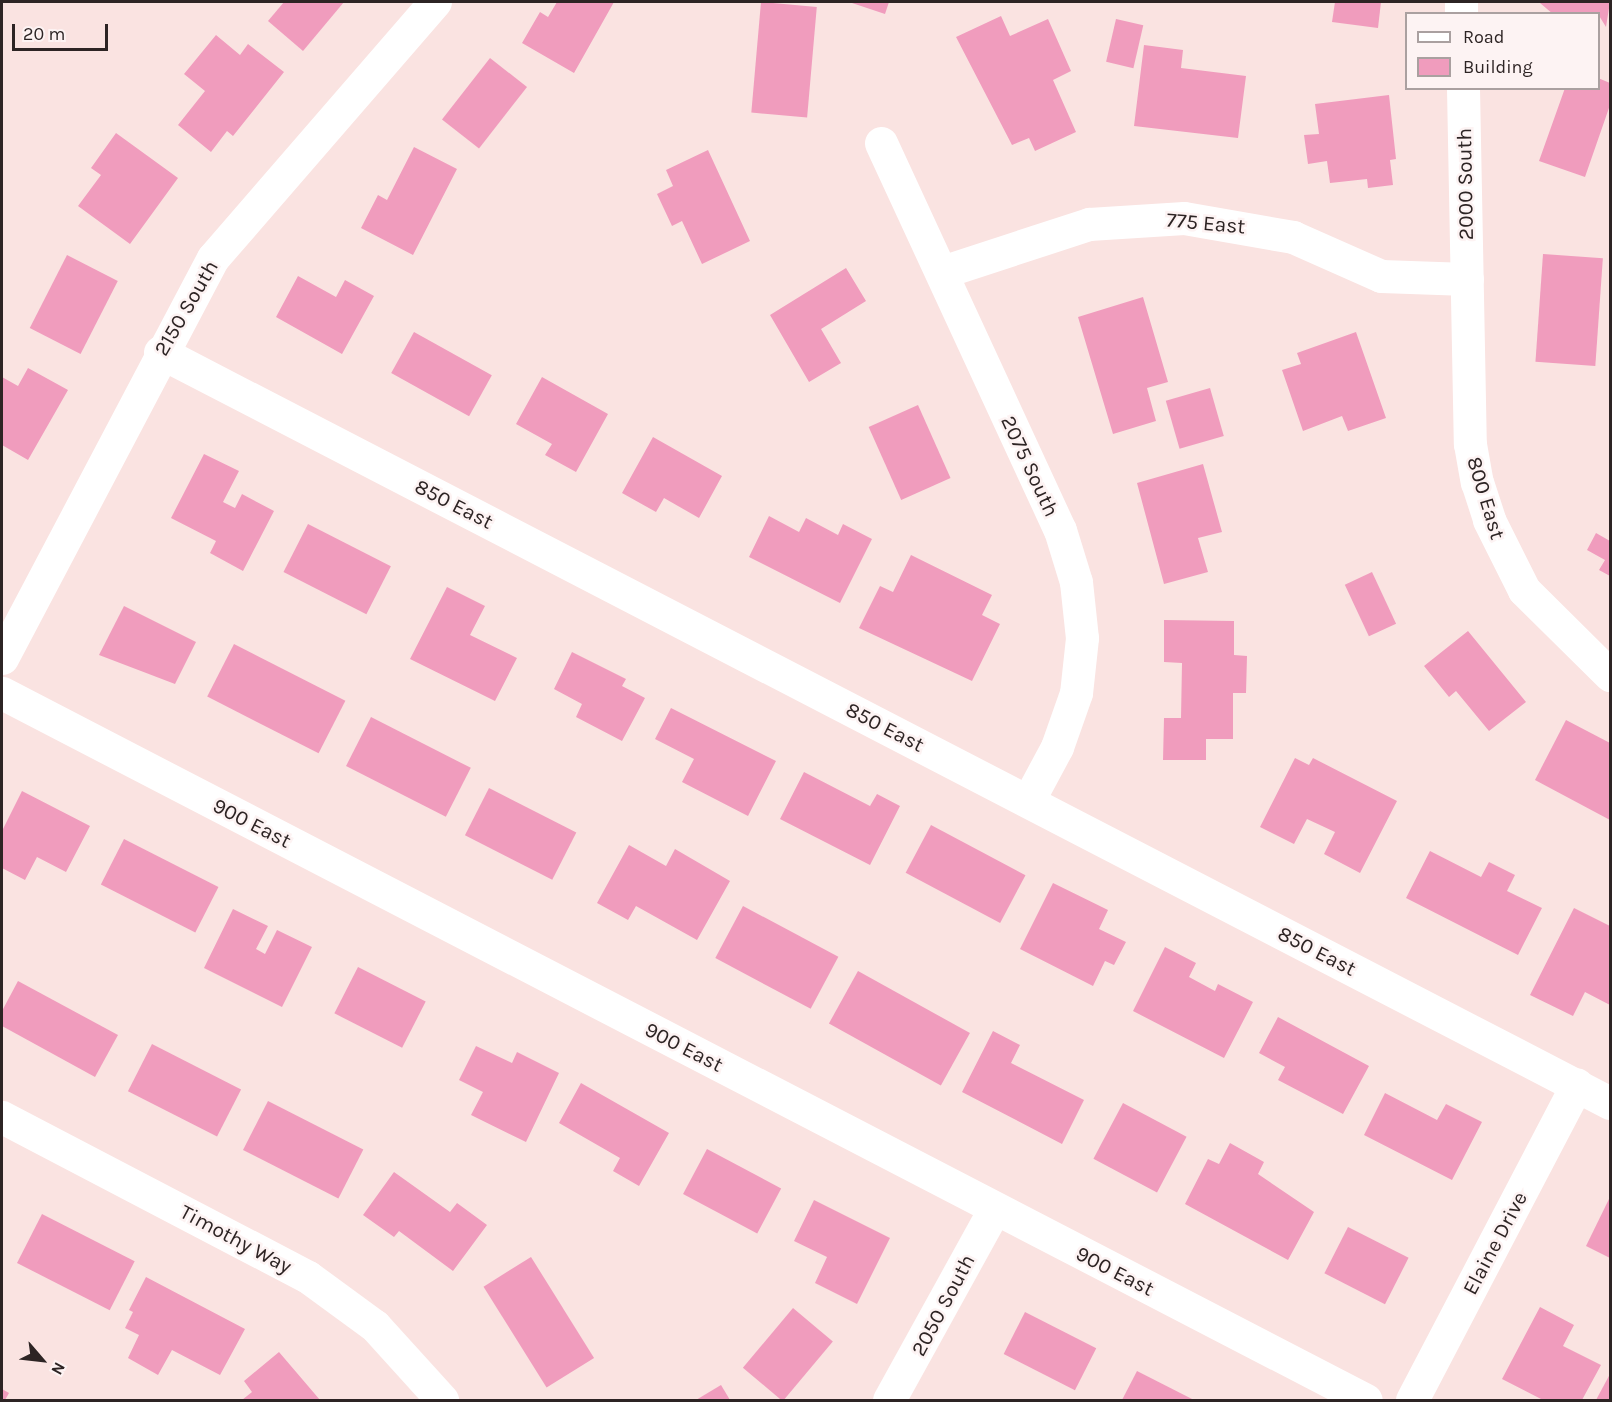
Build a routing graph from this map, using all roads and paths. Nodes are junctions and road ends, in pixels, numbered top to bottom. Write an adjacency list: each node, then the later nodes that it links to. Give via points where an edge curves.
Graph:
1 (435, 2): 6 (street, 2150 South, via 240,221 190,295)
2 (1463, 90): 5 (street, 2000 South)
3 (881, 143): 4 (street, 2075 South)
4 (942, 272): 5 (street, 775 East, via 1089,224 1184,218 1293,237 1381,276); 10 (street, 2075 South, via 1060,530 1081,610 1080,666 1069,721)
5 (1467, 279): 8 (street, 800 East, via 1470,444 1489,520 1524,590)
6 (160, 352): 7 (street, 2150 South); 10 (street, 850 East)
7 (2, 658)
8 (1611, 675)
9 (2, 693): 14 (street, 900 East)
10 (1028, 801): 11 (street, 850 East)
11 (1577, 1085): 12 (street, 850 East); 18 (street, Elaine Drive)
12 (1611, 1102)
13 (2, 1118): 15 (street, Timothy Way, via 308,1276 375,1326)
14 (995, 1208): 16 (street, 2050 South); 17 (street, 900 East)
15 (442, 1401)
16 (889, 1401)
17 (1366, 1401)
18 (1413, 1401)

